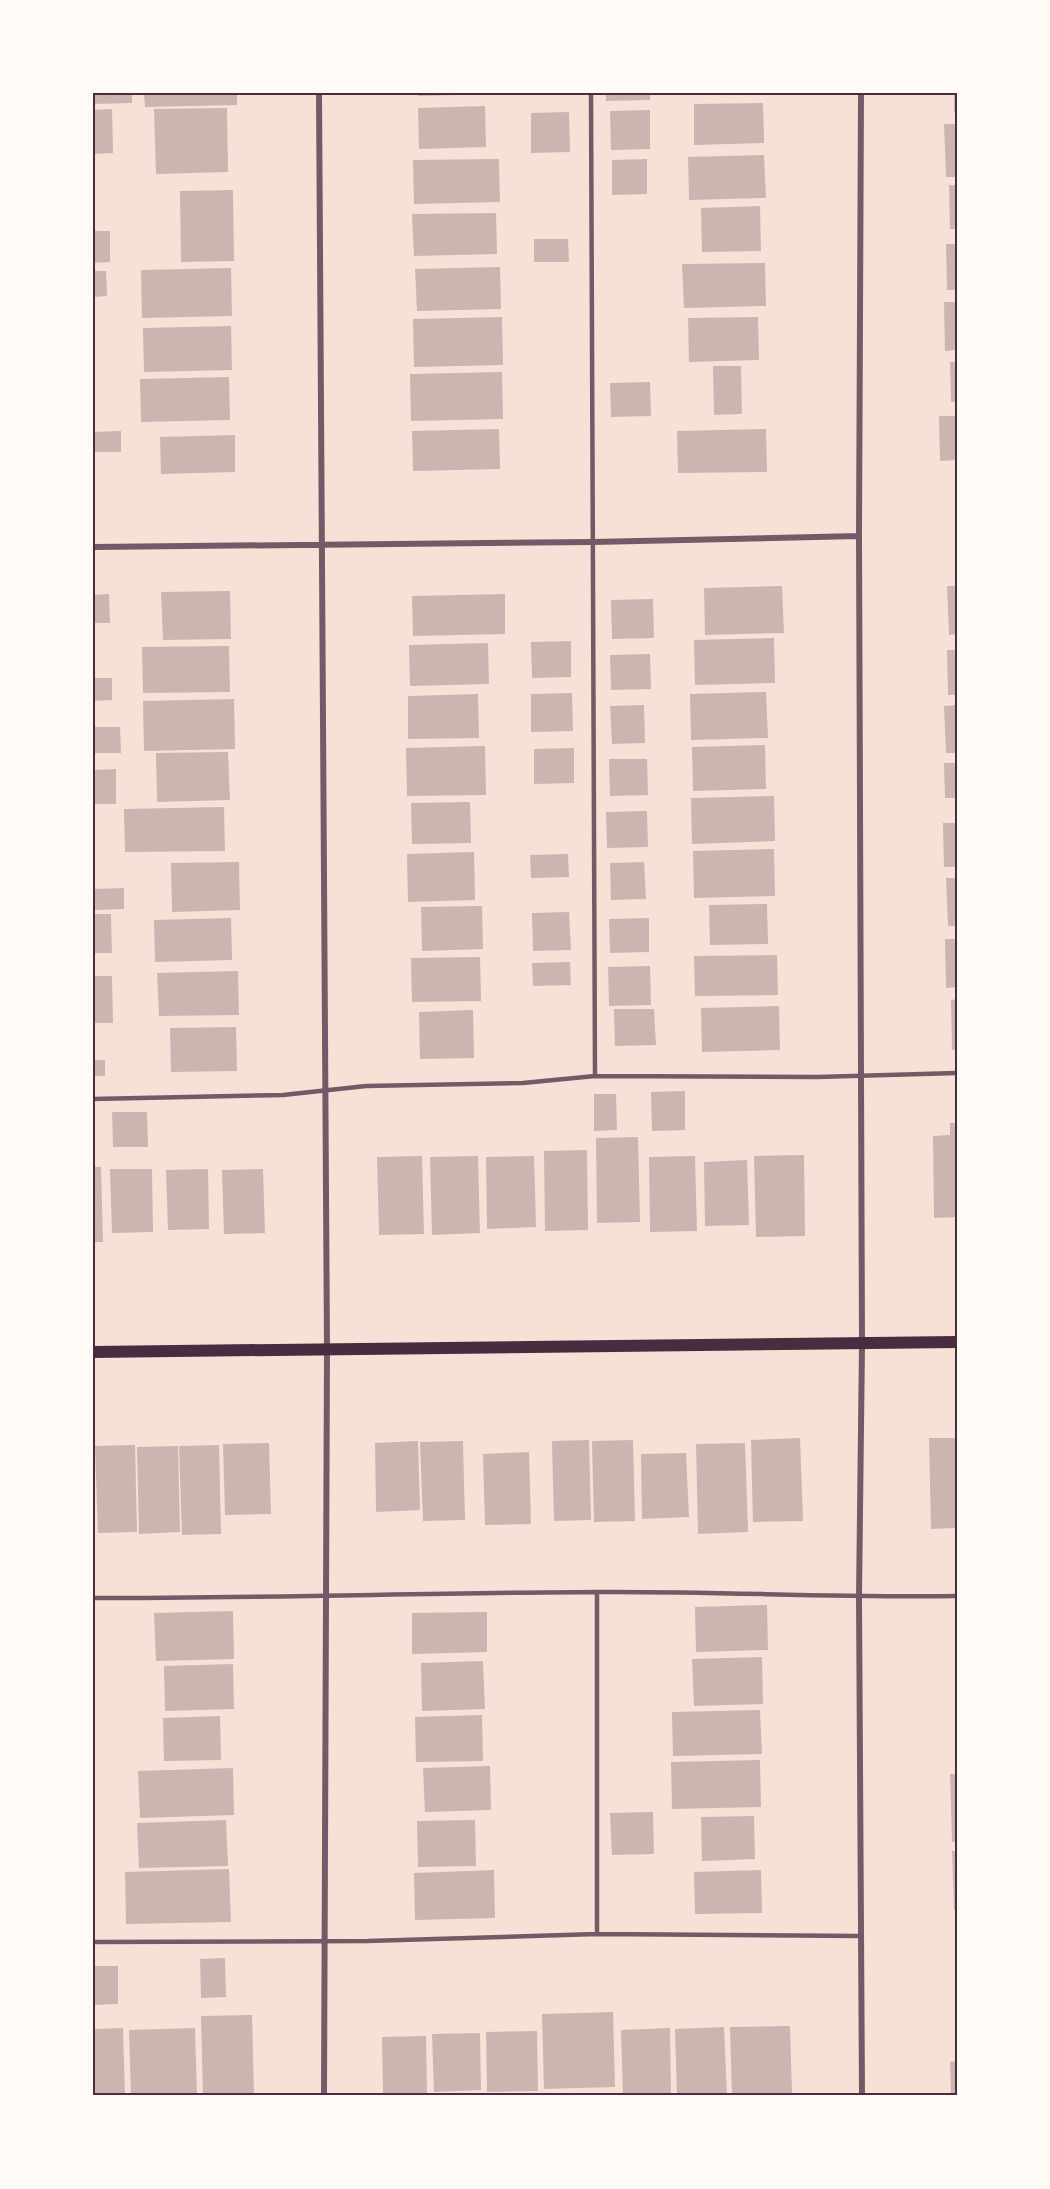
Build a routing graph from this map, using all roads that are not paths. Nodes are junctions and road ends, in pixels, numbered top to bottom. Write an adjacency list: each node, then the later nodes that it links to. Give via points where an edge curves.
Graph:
1 (319, 93): 6 (street)
2 (591, 93): 5 (lane)
3 (861, 93): 4 (street)
4 (859, 536): 5 (street); 9 (street)
5 (593, 542): 6 (street); 10 (lane)
6 (322, 545): 7 (street); 11 (street)
7 (93, 547)
8 (957, 1073): 9 (lane)
9 (861, 1075): 10 (lane); 14 (street)
10 (595, 1076): 11 (lane)
11 (326, 1091): 12 (lane); 15 (street)
12 (93, 1099)
13 (957, 1342): 14 (main road)
14 (862, 1344): 15 (main road); 20 (street)
15 (327, 1349): 16 (main road); 18 (street)
16 (93, 1352)
17 (597, 1592): 18 (lane); 20 (lane); 22 (lane)
18 (325, 1596): 21 (lane); 24 (street)
19 (957, 1596): 20 (lane)
20 (859, 1597): 23 (street)
21 (93, 1598)
22 (597, 1934): 23 (lane); 24 (lane)
23 (860, 1936): 27 (street)
24 (324, 1941): 25 (lane); 26 (street)
25 (93, 1942)
26 (324, 2096)
27 (862, 2096)

